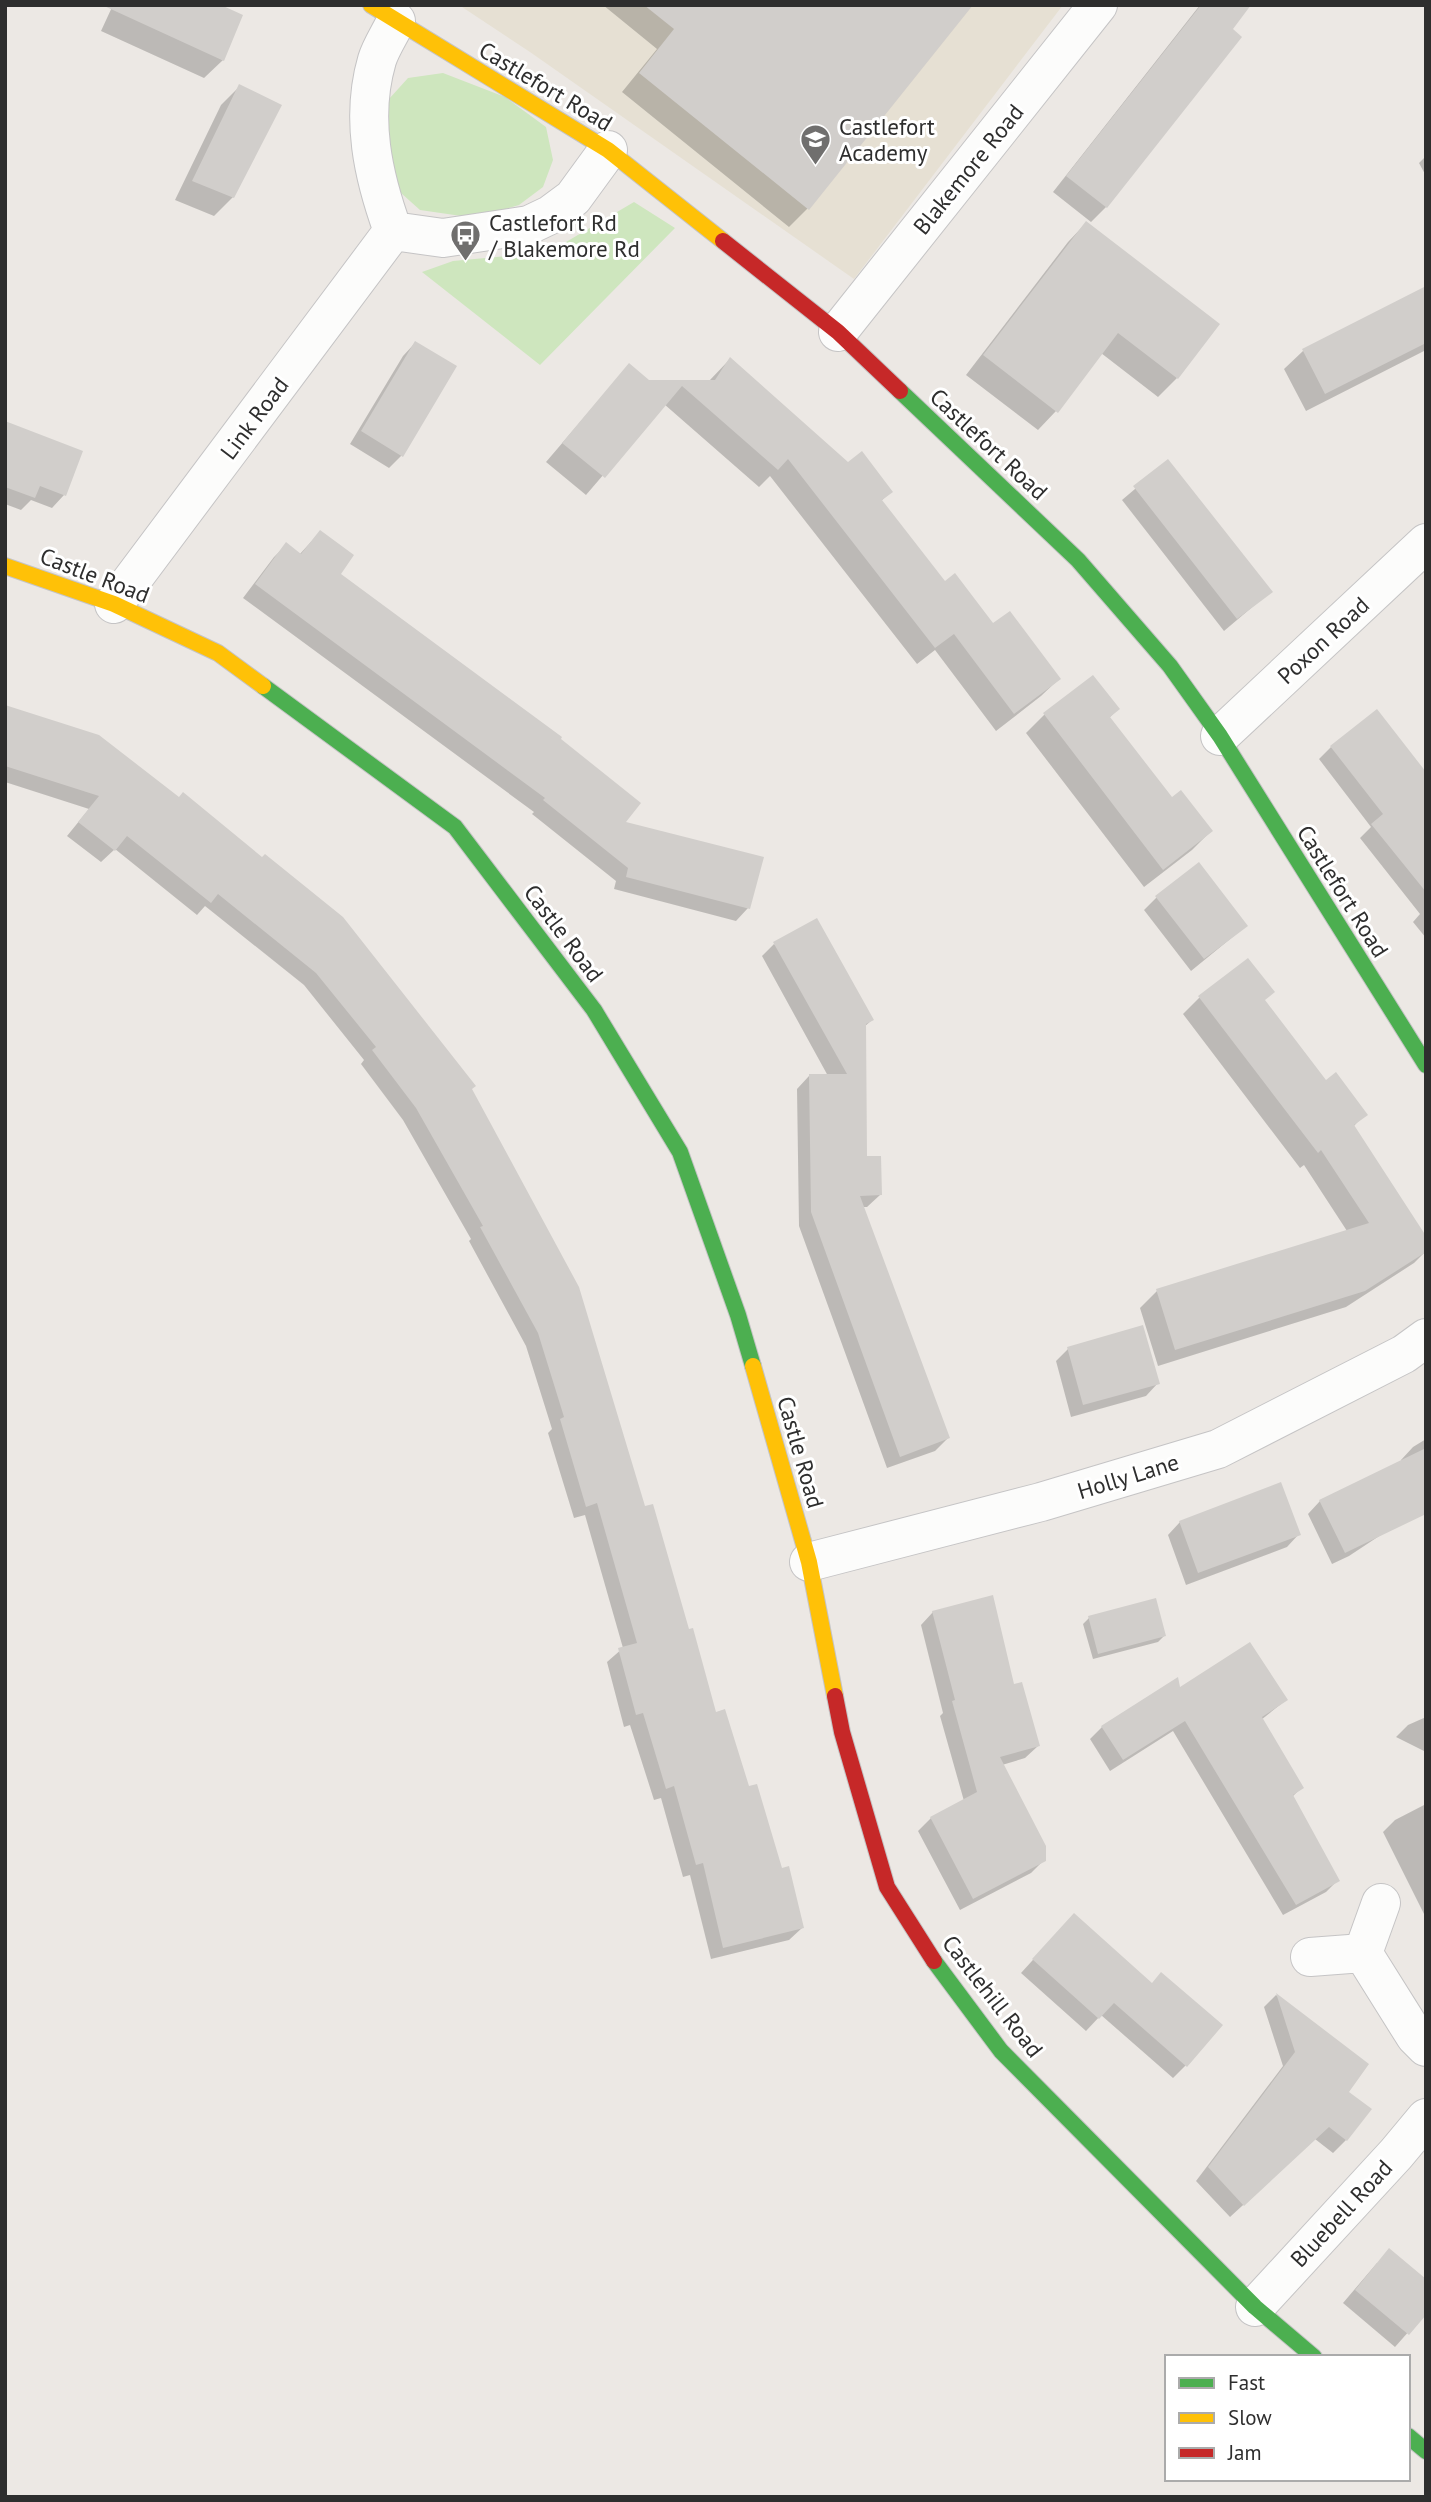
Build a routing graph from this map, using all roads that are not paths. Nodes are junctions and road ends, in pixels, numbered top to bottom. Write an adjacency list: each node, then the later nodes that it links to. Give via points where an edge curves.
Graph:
1 (1098, 5): 5 (street, Blakemore Road)
2 (383, 13): 3 (street, Castlefort Road); 4 (street, via 369,95 372,156)
3 (608, 150): 4 (street, via 573,198 529,225 443,238); 5 (street, Castlefort Road)
4 (393, 231): 8 (street, Link Road)
5 (838, 332): 9 (street, Castlefort Road, via 1078,559 1170,666)
6 (1426, 543): 9 (street, Poxon Road)
7 (5, 566): 8 (street, Castle Road)
8 (114, 604): 12 (street, Castle Road, via 218,653 455,827 594,1010 680,1152 738,1315)
9 (1220, 736): 10 (street, Castlefort Road)
10 (1426, 1065)
11 (1426, 1338): 12 (street, Holly Lane, via 1333,1392 1218,1449 1041,1502)
12 (809, 1562): 18 (street, Castlehill Road, via 842,1732 887,1887 1001,2051)
13 (1381, 1903): 14 (street)
14 (1363, 1953): 15 (street); 16 (street)
15 (1310, 1957)
16 (1426, 2047)
17 (1426, 2118): 18 (street, Bluebell Road)
18 (1255, 2307): 19 (street, Castlehill Road)
19 (1312, 2355)
20 (1410, 2438): 21 (street)
21 (1426, 2451)

